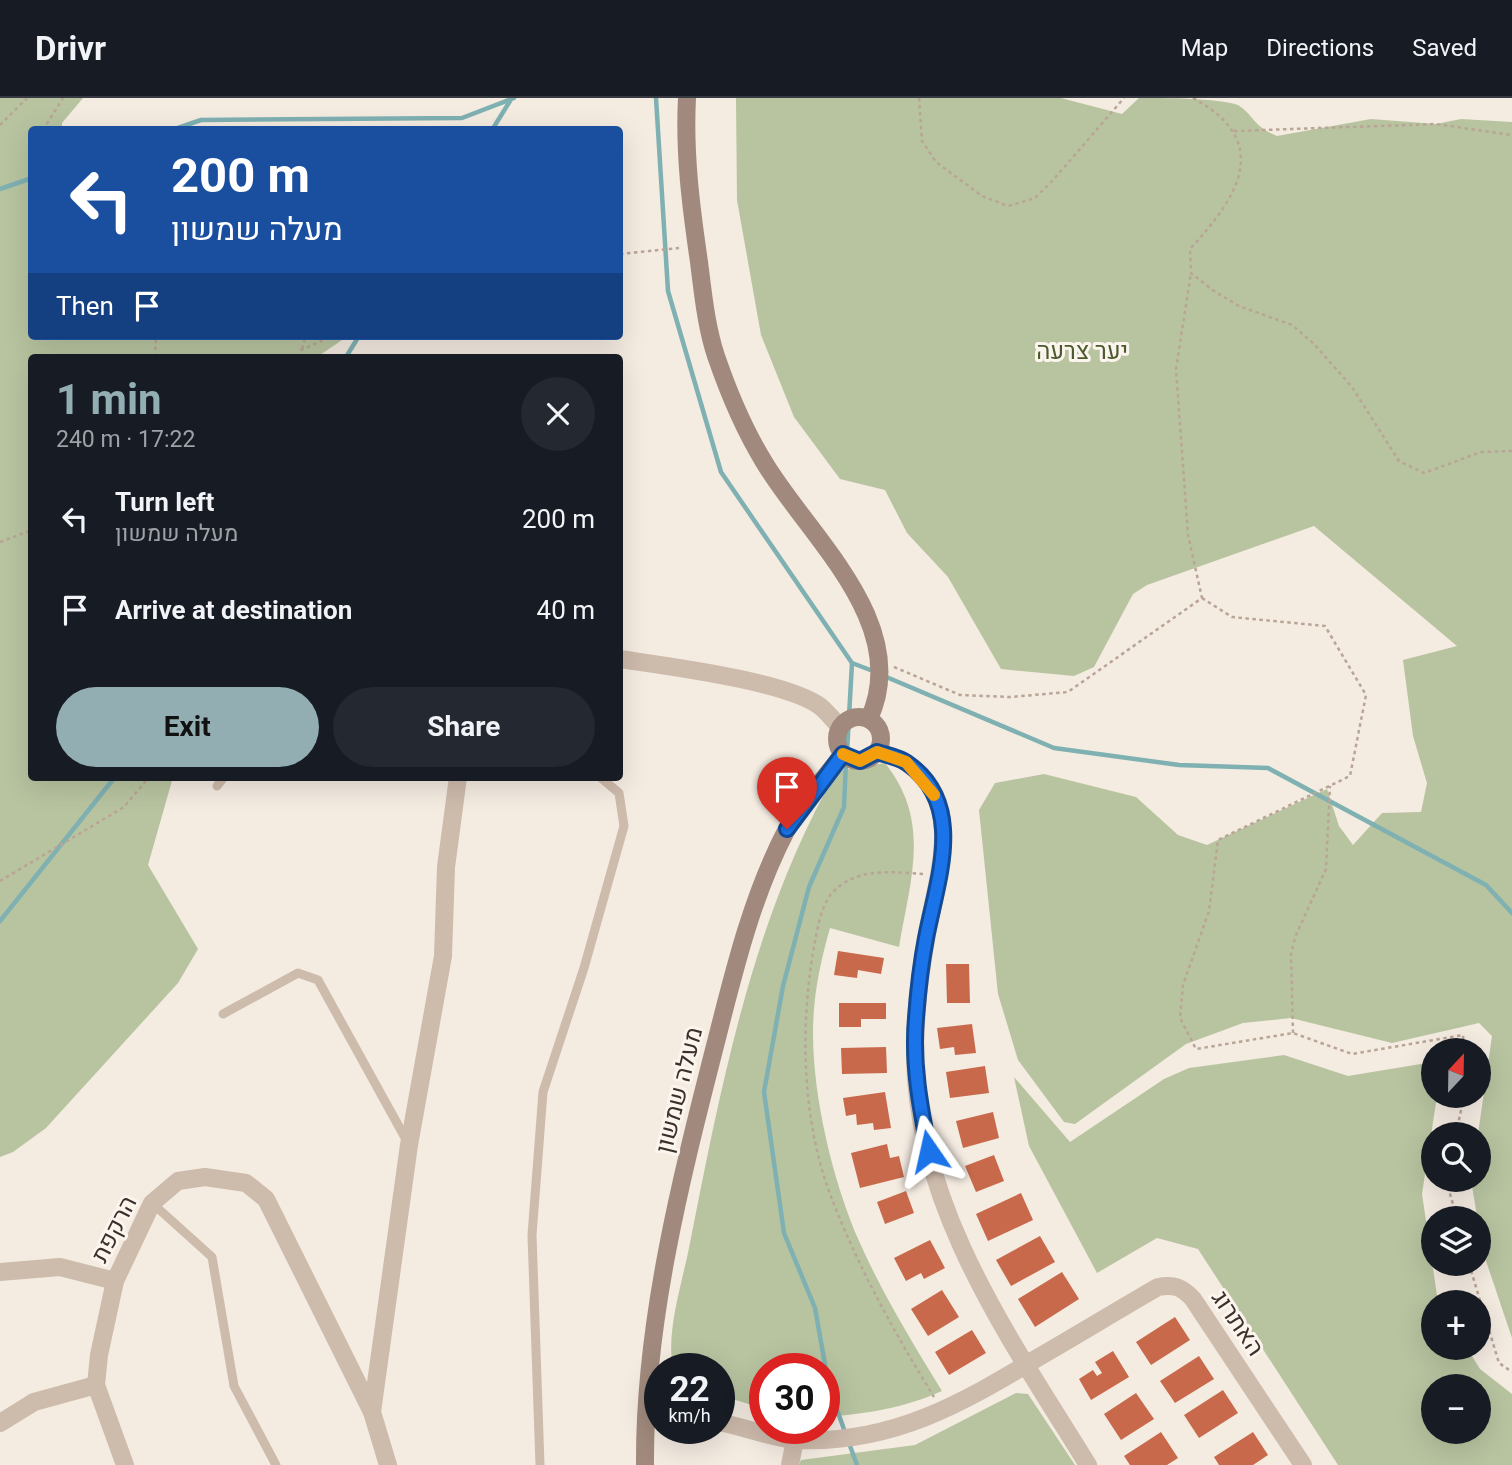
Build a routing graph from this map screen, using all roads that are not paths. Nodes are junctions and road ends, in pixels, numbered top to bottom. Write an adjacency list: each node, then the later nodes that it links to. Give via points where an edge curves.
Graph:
1 (687, 98): 3 (main road, via 685,136 696,246 716,355 764,462 847,575 867,617 878,660 879,698)
2 (623, 659): 4 (street, via 788,692 820,706)
3 (869, 719): 4 (main road, via 853,718); 5 (main road, via 881,734)
4 (840, 727): 6 (main road, via 837,741)
5 (877, 752): 6 (main road, via 860,761); 17 (street, via 906,762 938,803 944,831 941,875 926,938 916,1020 918,1095 937,1183 953,1227)
6 (843, 754): 16 (main road, מעלה שמשון, via 787,829 769,867 738,961 703,1092)
7 (221, 781): 10 (lane)
8 (457, 781): 12 (street, via 446,867 443,956)
9 (605, 781): 27 (lane, via 619,793 624,826 584,968 542,1092 532,1235)
10 (217, 786)
11 (223, 1014): 12 (lane, via 298,974 318,980)
12 (409, 1145): 19 (street)
13 (152, 1203): 15 (street, הרקפת); 19 (street, הרקפת, via 178,1181 205,1177 246,1183 266,1199); 25 (lane, via 212,1257 234,1386)
14 (0, 1272): 15 (street, via 60,1267)
15 (115, 1281): 18 (street, הרקפת)
16 (652, 1353)
17 (1026, 1365): 21 (street, via 943,1411 900,1428); 30 (street); 31 (street, האתרוג, via 1158,1287 1180,1287 1193,1298)
18 (96, 1385): 20 (street, via 34,1402); 24 (street, הרקפת)
19 (372, 1412): 26 (street, הרקפת)
20 (0, 1423)
21 (840, 1436)
22 (648, 1444): 28 (main road, מעלה שמשון)
23 (794, 1444): 29 (street)
24 (125, 1465)
25 (276, 1465)
26 (388, 1465)
27 (540, 1465)
28 (645, 1465)
29 (790, 1465)
30 (1088, 1465)
31 (1303, 1465)

